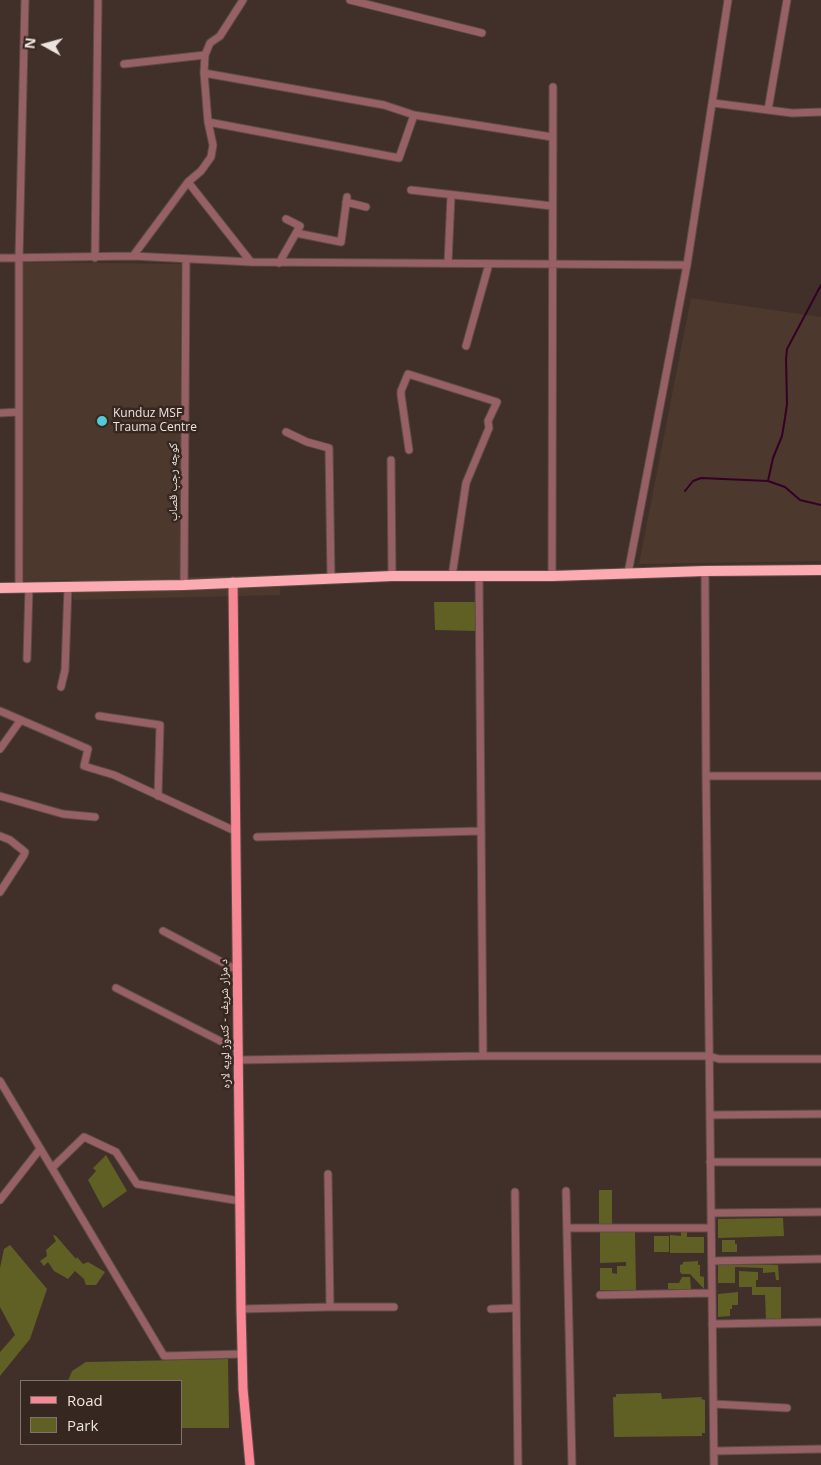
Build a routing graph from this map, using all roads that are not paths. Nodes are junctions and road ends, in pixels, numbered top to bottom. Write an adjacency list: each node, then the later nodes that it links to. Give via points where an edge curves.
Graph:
1 (25, 0): 27 (street)
2 (98, 0): 28 (street)
3 (243, 0): 8 (street, via 224,31 210,43)
4 (350, 0): 7 (street)
5 (728, 0): 12 (street)
6 (787, 0): 13 (street)
7 (482, 33)
8 (205, 55): 9 (street); 10 (street)
9 (124, 64)
10 (204, 73): 15 (street, via 384,105); 16 (street)
11 (553, 87): 17 (street)
12 (713, 103): 13 (street); 35 (street)
13 (768, 110): 14 (street)
14 (821, 112)
15 (414, 115): 16 (street, via 399,158); 17 (street)
16 (208, 122): 18 (street, via 213,145 211,157)
17 (552, 137): 21 (street)
18 (188, 182): 25 (street); 30 (street)
19 (411, 190): 20 (street)
20 (451, 196): 21 (street); 32 (street)
21 (552, 206): 34 (street)
22 (366, 207): 24 (street, via 347,200 341,242)
23 (286, 219): 24 (street, via 300,226)
24 (296, 233): 31 (street)
25 (133, 256): 28 (street); 29 (street)
26 (0, 258): 27 (street)
27 (19, 258): 28 (street); 37 (street)
28 (95, 258)
29 (186, 259): 30 (street); 51 (street, کوچه رجب قصاب)
30 (251, 262): 31 (street)
31 (279, 263): 32 (street)
32 (448, 263): 33 (street)
33 (489, 264): 34 (street); 36 (street)
34 (553, 265): 35 (street); 47 (street)
35 (687, 265): 44 (street)
36 (466, 346)
37 (18, 412): 38 (street); 52 (street)
38 (0, 413)
39 (286, 432): 49 (street, via 330,448)
40 (409, 450): 46 (street, via 401,395 408,374 497,402 488,421 490,428 466,483)
41 (391, 460): 45 (street)
42 (821, 570): 43 (highway)
43 (705, 571): 44 (highway); 61 (street)
44 (628, 574): 47 (highway)
45 (392, 576): 46 (highway); 49 (highway)
46 (452, 576): 48 (highway)
47 (552, 576): 48 (highway)
48 (479, 577): 67 (street)
49 (330, 578): 50 (highway)
50 (232, 582): 51 (highway); 66 (main road, د مزار شریف - کندوز لویه لاره)
51 (184, 585): 53 (highway)
52 (24, 587): 53 (highway); 54 (highway); 55 (street)
53 (68, 587): 56 (street, via 65,670)
54 (0, 588)
55 (27, 659)
56 (61, 687)
57 (0, 711): 59 (street)
58 (99, 716): 64 (street, via 160,724)
59 (20, 721): 60 (street); 64 (street, via 88,749 84,766 114,775)
60 (0, 749)
61 (706, 776): 62 (street); 76 (street)
62 (821, 776)
63 (0, 796): 65 (street, via 62,814)
64 (158, 796): 66 (street)
65 (95, 817)
66 (236, 831): 72 (main road, د مزار شریف - کندوز لویه لاره)
67 (481, 831): 69 (street); 75 (street)
68 (0, 836): 70 (street, via 24,852)
69 (257, 837)
70 (0, 892)
71 (163, 931): 72 (street)
72 (237, 970): 74 (main road, د مزار شریف - کندوز لویه لاره)
73 (116, 988): 74 (street)
74 (238, 1050): 78 (main road, د مزار شریف - کندوز لویه لاره)
75 (483, 1056): 76 (street); 78 (street)
76 (709, 1056): 77 (street, via 719,1059); 81 (street)
77 (821, 1059)
78 (238, 1060): 90 (main road, د مزار شریف - کندوز لویه لاره)
79 (0, 1081): 82 (street)
80 (821, 1114): 81 (street)
81 (710, 1115): 83 (street)
82 (40, 1149): 85 (street); 89 (street)
83 (710, 1162): 84 (street); 92 (street)
84 (821, 1162)
85 (52, 1168): 90 (street, via 84,1137 116,1152 137,1184); 106 (street, via 164,1356)
86 (328, 1174): 99 (street)
87 (566, 1191): 93 (street)
88 (515, 1192): 101 (street)
89 (0, 1200)
90 (240, 1201): 102 (main road, د مزار شریف - کندوز لویه لاره)
91 (821, 1212): 92 (street)
92 (711, 1213): 94 (street)
93 (567, 1228): 94 (street); 113 (street)
94 (711, 1228): 96 (street)
95 (821, 1259): 96 (street)
96 (712, 1261): 97 (street)
97 (712, 1293): 98 (street); 105 (street)
98 (600, 1295)
99 (330, 1307): 100 (street); 102 (street)
100 (394, 1307)
101 (516, 1308): 103 (street); 112 (street)
102 (241, 1309): 106 (main road, د مزار شریف - کندوز لویه لاره)
103 (491, 1309)
104 (821, 1322): 105 (street)
105 (712, 1324): 107 (street)
106 (242, 1354): 111 (main road, د مزار شریف - کندوز لویه لاره)
107 (714, 1404): 108 (street); 110 (street)
108 (786, 1408)
109 (821, 1449): 110 (street)
110 (714, 1451): 114 (street)
111 (250, 1465)
112 (518, 1465)
113 (572, 1465)
114 (714, 1465)

